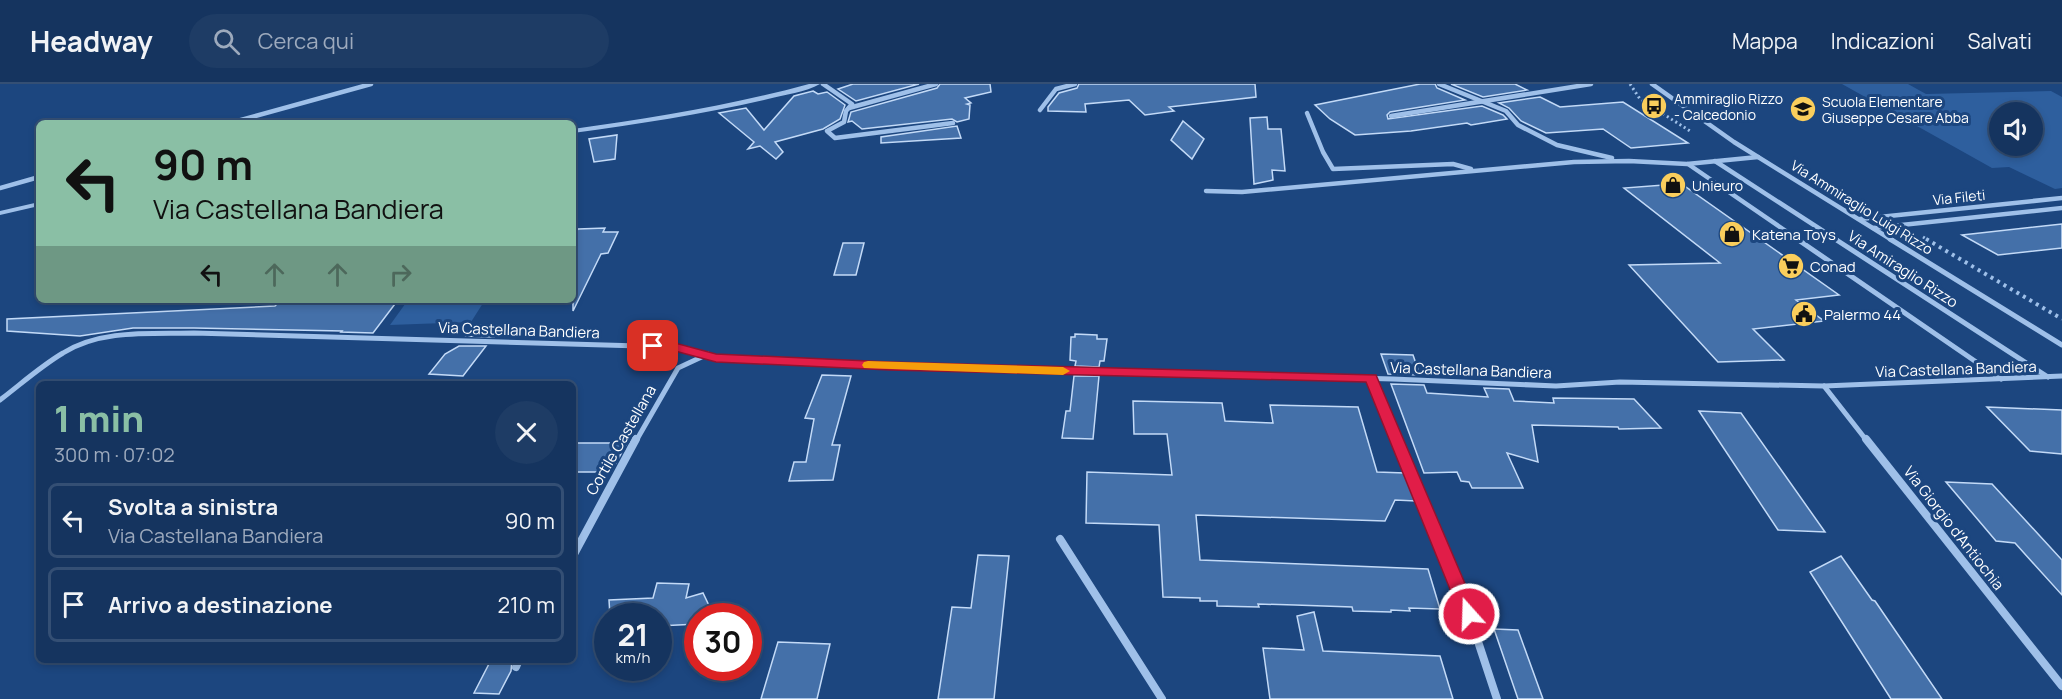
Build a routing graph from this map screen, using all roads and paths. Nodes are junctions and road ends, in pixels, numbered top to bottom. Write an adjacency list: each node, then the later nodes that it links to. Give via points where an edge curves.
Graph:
1 (371, 84): 14 (street)
2 (817, 84): 16 (street, via 705,110)
3 (823, 84): 10 (street, via 852,104)
4 (936, 84): 10 (street)
5 (1075, 84): 11 (street, via 1056,89)
6 (1440, 84): 9 (street)
7 (1590, 84): 9 (street)
8 (1652, 84): 17 (street, Via Ammiraglio Luigi Rizzo)
9 (1485, 102): 13 (street); 18 (street, via 1506,111 1518,125 1557,145)
10 (848, 108): 15 (street, via 841,126 827,131 830,136)
11 (1040, 110)
12 (1307, 113): 21 (street, via 1333,169 1453,164)
13 (1391, 116)
14 (241, 120)
15 (953, 123)
16 (576, 131)
17 (1758, 156): 19 (street); 29 (street, Via Ammiraglio Luigi Rizzo)
18 (1629, 161): 20 (street); 21 (street)
19 (1715, 161): 20 (street); 34 (street, Via Amiraglio Rizzo)
20 (1687, 164): 36 (street)
21 (1476, 171): 24 (street, via 1242,192)
22 (36, 178): 23 (street)
23 (0, 188)
24 (1206, 191)
25 (2062, 198): 29 (street, Via Fileti)
26 (36, 205): 28 (street)
27 (2062, 208): 30 (street, Via Fileti)
28 (0, 213)
29 (1858, 219): 30 (street, Via Ammiraglio Luigi Rizzo)
30 (1873, 228): 31 (street, Via Ammiraglio Luigi Rizzo)
31 (2062, 345)
32 (708, 354): 35 (street, Via Castellana Bandiera, via 716,358 890,366); 38 (street, Via Castellana Bandiera, via 675,347 588,343 126,334 90,340 64,352); 40 (street, Cortile Castellana, via 678,368)
33 (2062, 376): 34 (street, Via Castellana Bandiera)
34 (2048, 377): 36 (street, Via Castellana Bandiera)
35 (1371, 378): 37 (street, Via Castellana Bandiera, via 1556,386 1620,382); 43 (street, via 1462,593)
36 (2001, 380): 37 (street, Via Castellana Bandiera)
37 (1824, 386): 41 (street, Via Giorgio d'Antiochia)
38 (0, 400)
39 (1060, 539): 42 (street)
40 (576, 550)
41 (2062, 686)
42 (1162, 699)
43 (1497, 699)

